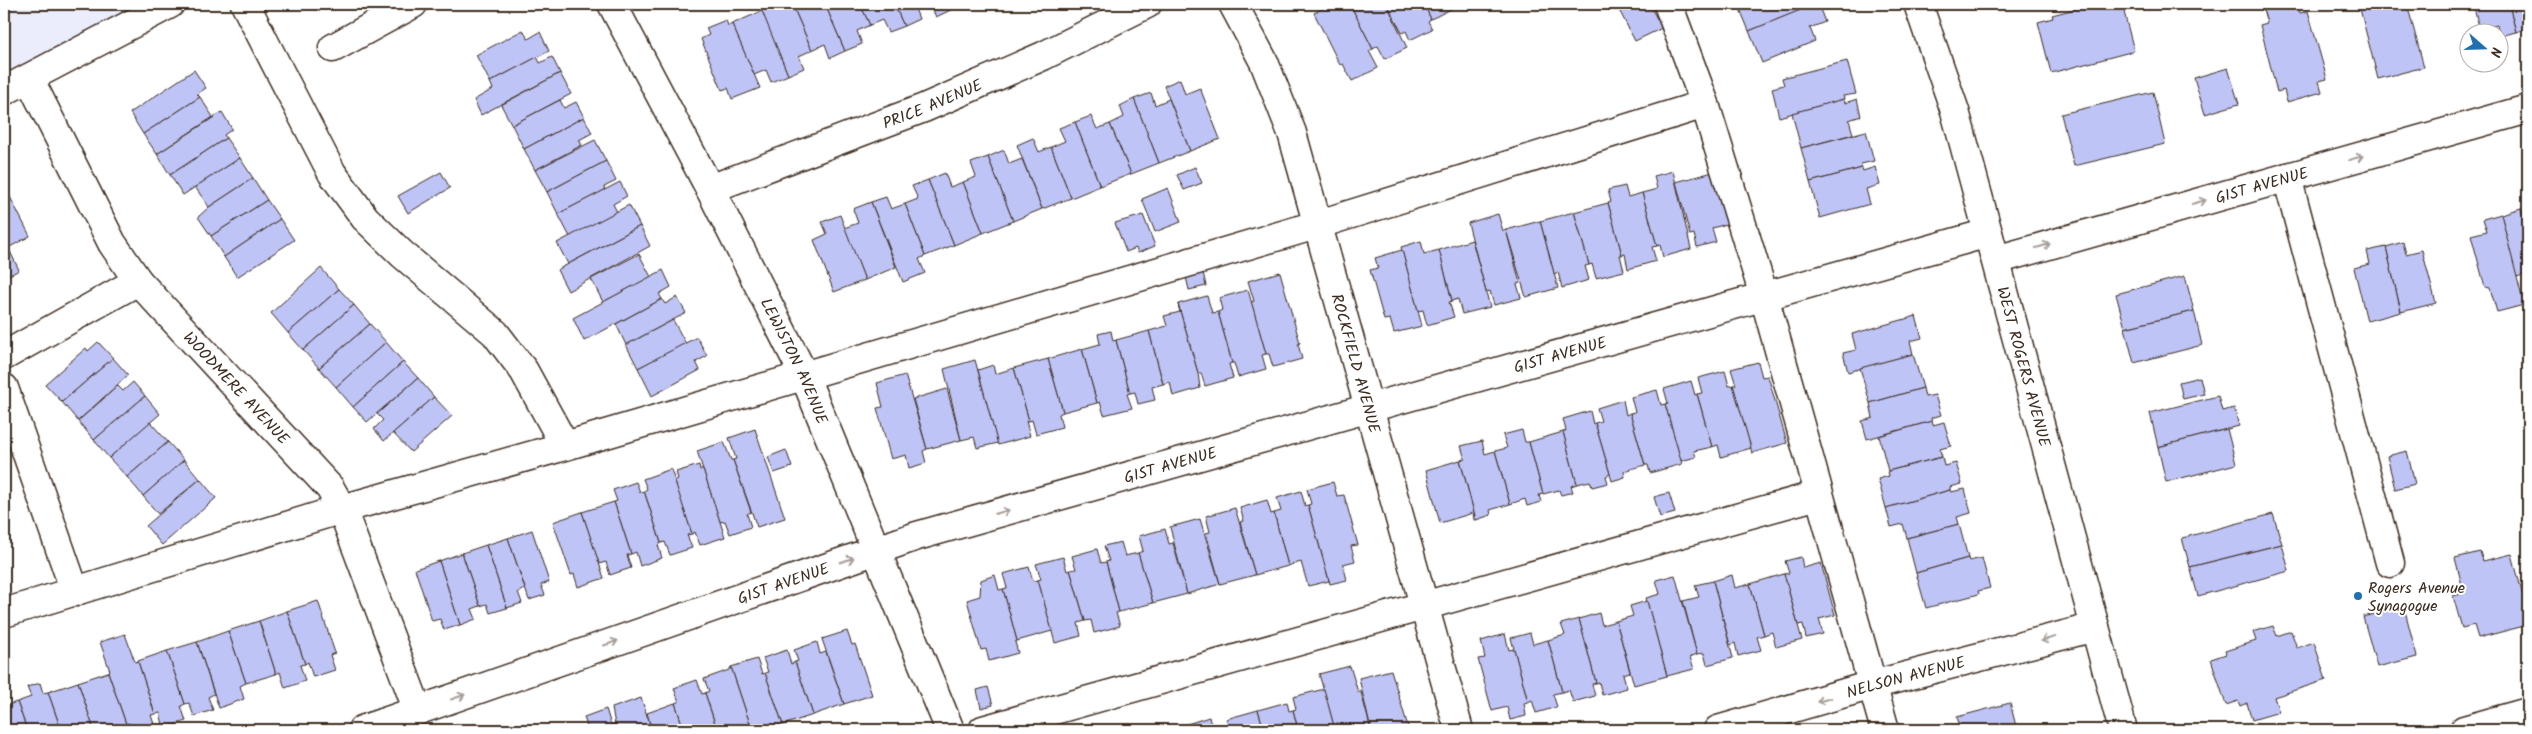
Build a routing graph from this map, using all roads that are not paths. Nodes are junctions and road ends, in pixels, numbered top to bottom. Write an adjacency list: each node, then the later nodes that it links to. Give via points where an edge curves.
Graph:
1 (170, 4): 10 (street)
2 (245, 4): 25 (street, via 332,173 365,218 495,333 524,371)
3 (413, 4): 9 (street)
4 (614, 4): 15 (street, LEWISTON AVENUE)
5 (1147, 4): 15 (street, PRICE AVENUE, via 1043,56 924,108)
6 (1233, 4): 16 (street, ROCKFIELD AVENUE, via 1279,98 1292,133)
7 (1668, 4): 12 (street)
8 (1918, 4): 17 (street, WEST ROGERS AVENUE, via 1955,110)
9 (333, 48)
10 (29, 78): 11 (street); 19 (street, WOODMERE AVENUE, via 112,243)
11 (4, 91)
12 (1705, 104): 16 (street); 20 (street)
13 (2528, 108): 14 (street, GIST AVENUE, one-way to 13)
14 (2287, 177): 18 (street, GIST AVENUE, one-way to 14); 29 (street)
15 (710, 189): 22 (street, LEWISTON AVENUE)
16 (1316, 225): 22 (street); 24 (street, ROCKFIELD AVENUE)
17 (1988, 233): 18 (street, WEST ROGERS AVENUE); 20 (street, GIST AVENUE)
18 (1996, 260): 33 (street, WEST ROGERS AVENUE)
19 (138, 281): 21 (street); 27 (street, WOODMERE AVENUE, via 330,488)
20 (1764, 296): 24 (street, GIST AVENUE); 26 (street)
21 (4, 356)
22 (804, 375): 25 (street); 28 (street, LEWISTON AVENUE)
23 (4, 388): 30 (street)
24 (1369, 409): 28 (street, GIST AVENUE, one-way to 24); 31 (street, ROCKFIELD AVENUE)
25 (565, 446): 27 (street)
26 (1818, 495): 31 (street); 34 (street)
27 (342, 509): 30 (street); 35 (street, WOODMERE AVENUE)
28 (876, 550): 35 (street, GIST AVENUE, one-way to 28); 38 (street, LEWISTON AVENUE)
29 (2390, 563)
30 (75, 592): 32 (street)
31 (1424, 605): 39 (street); 40 (street, ROCKFIELD AVENUE)
32 (4, 613)
33 (2095, 627): 34 (street, NELSON AVENUE, one-way to 34); 43 (street, WEST ROGERS AVENUE)
34 (1872, 685): 41 (street, NELSON AVENUE, one-way to 41); 42 (street)
35 (418, 711): 37 (street, GIST AVENUE)
36 (2528, 712): 44 (street)
37 (362, 730)
38 (950, 730)
39 (983, 730)
40 (1459, 730)
41 (1718, 730)
42 (1885, 730)
43 (2123, 730)
44 (2464, 730)

